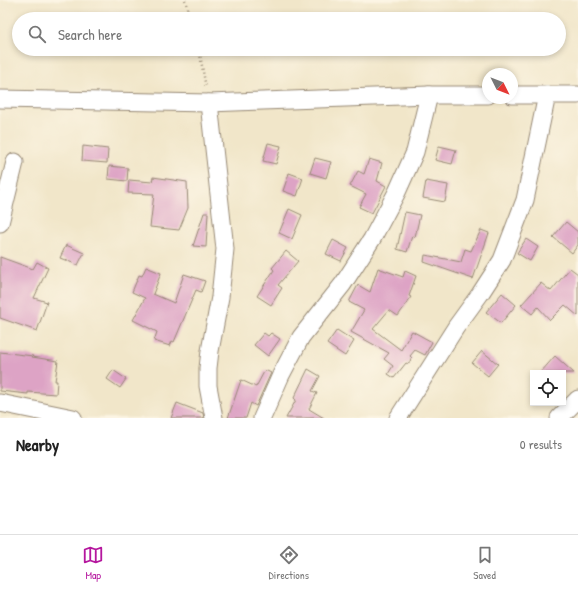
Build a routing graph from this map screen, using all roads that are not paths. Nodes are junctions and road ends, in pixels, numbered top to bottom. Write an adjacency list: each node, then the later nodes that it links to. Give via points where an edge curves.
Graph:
1 (429, 95): 2 (street); 7 (street); 14 (street, via 415,152 396,192 372,238 343,284 301,337 280,375)
2 (482, 95)
3 (518, 95): 4 (street)
4 (546, 95): 5 (street); 15 (street, via 525,200 502,260)
5 (578, 95)
6 (0, 99): 7 (street)
7 (209, 103): 13 (street, via 225,249 208,368 208,386)
8 (15, 162): 9 (street)
9 (0, 223)
10 (578, 399): 16 (street)
11 (0, 403): 12 (street)
12 (73, 418)
13 (214, 418)
14 (262, 418)
15 (398, 418)
16 (559, 418)

